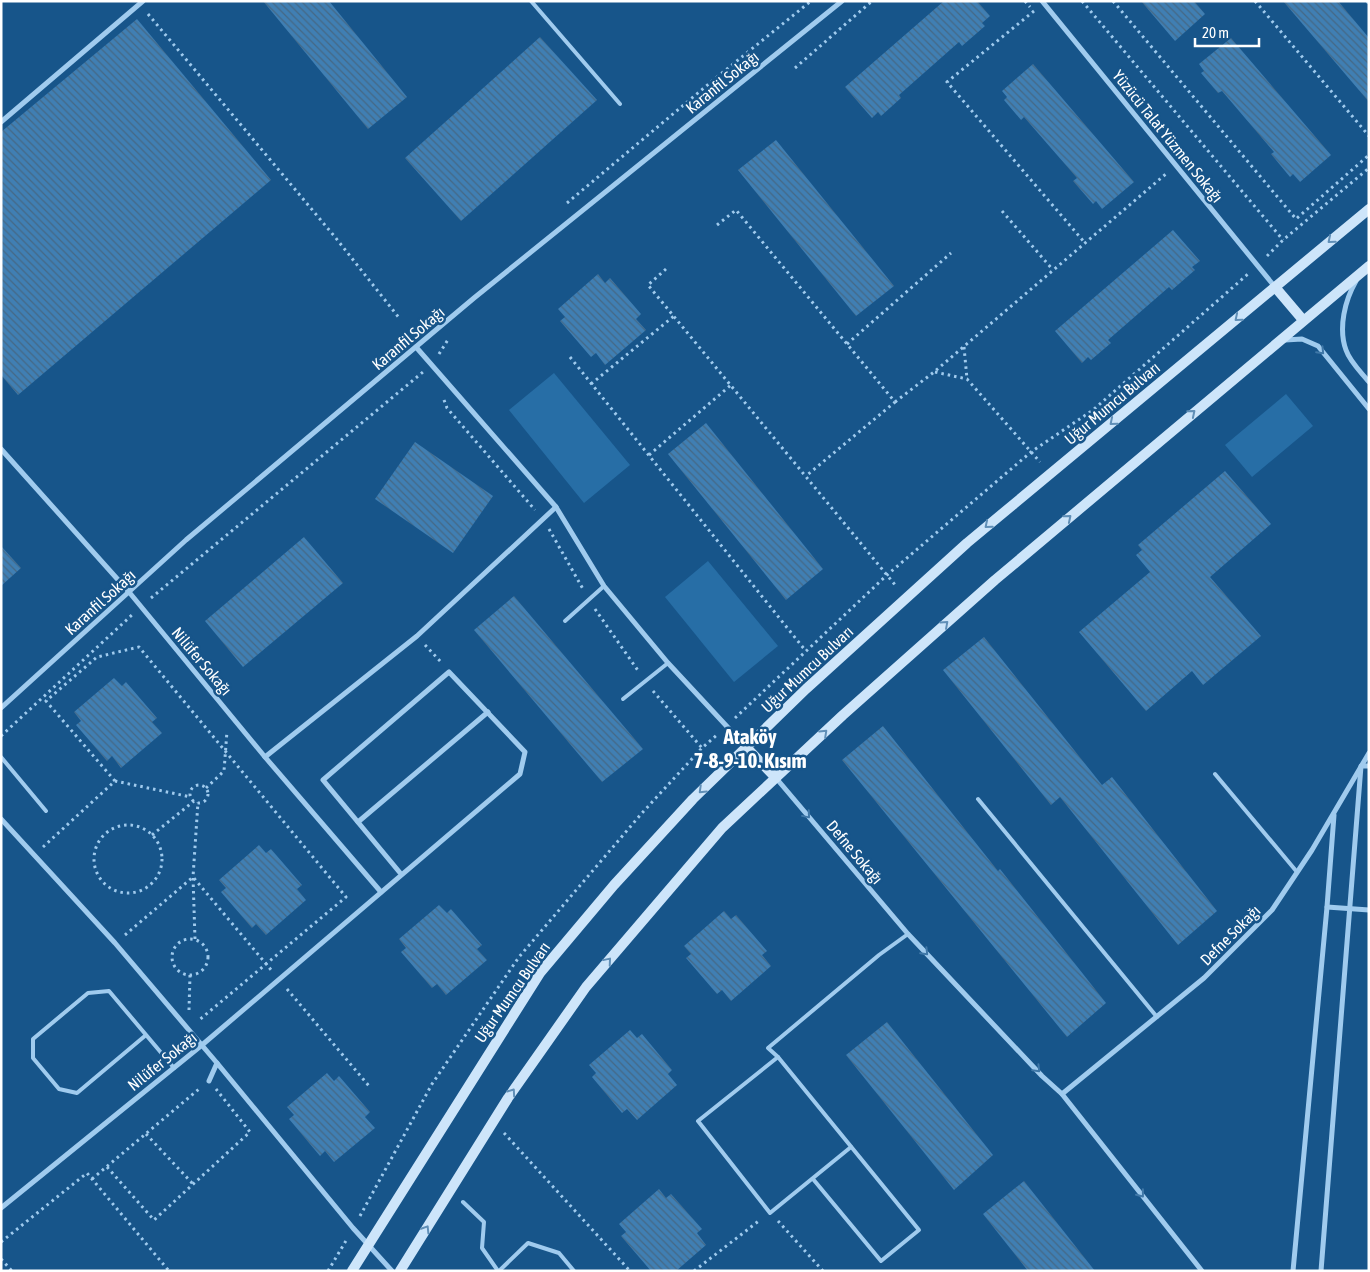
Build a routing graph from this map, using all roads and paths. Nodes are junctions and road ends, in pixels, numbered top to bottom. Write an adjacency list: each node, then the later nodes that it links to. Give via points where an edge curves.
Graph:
1 (531, 1): 10 (lane)
2 (842, 1): 31 (street, Karanfil Sokağı)
3 (872, 1): 9 (path)
4 (1082, 1): 15 (path, via 1283,240)
5 (1113, 1): 13 (path, via 1296,219)
6 (1255, 1): 12 (path)
7 (1043, 2): 14 (street, Yüzücü Talat Yüzmen Sokağı); 19 (path, via 947,82)
8 (141, 3): 11 (street); 26 (path, via 323,221)
9 (795, 68)
10 (620, 104)
11 (1, 122)
12 (1369, 136)
13 (1369, 156)
14 (1176, 165): 19 (path); 24 (street, Yüzücü Talat Yüzmen Sokağı)
15 (1369, 168)
16 (1369, 209): 24 (main road, Uğur Mumcu Bulvarı, one-way to 24)
17 (1002, 211): 23 (path)
18 (717, 226): 29 (path, via 736,210)
19 (1085, 243): 23 (path)
20 (951, 253): 29 (path)
21 (666, 269): 25 (path, via 648,285)
22 (1365, 269): 27 (main road); 36 (street, via 1348,297 1343,337 1351,360)
23 (1054, 270): 30 (path)
24 (1275, 287): 27 (main road); 44 (main road, Uğur Mumcu Bulvarı, one-way to 44)
25 (674, 316): 37 (path); 38 (path)
26 (400, 320)
27 (1303, 320): 28 (main road)
28 (1277, 342): 41 (street, one-way to 41, via 1302,339 1318,346); 73 (main road, one-way to 28, via 995,580)
29 (848, 344): 40 (path)
30 (964, 347): 34 (path); 35 (path)
31 (416, 348): 33 (street); 49 (street, Karanfil Sokağı, via 186,540)
32 (570, 357): 37 (path)
33 (431, 365): 46 (street); 52 (path)
34 (934, 372): 35 (path); 40 (path)
35 (967, 379): 44 (path)
36 (1369, 382)
37 (591, 384): 43 (path)
38 (731, 385): 43 (path); 45 (path)
39 (444, 400): 47 (path, via 447,408)
40 (896, 402): 45 (path)
41 (1369, 409)
42 (1, 449): 49 (street, Nilüfer Sokağı)
43 (648, 455): 55 (path)
44 (1050, 474): 50 (main road, Uğur Mumcu Bulvarı, one-way to 50, via 967,542)
45 (806, 476): 50 (path)
46 (556, 507): 47 (street); 48 (street)
47 (543, 519): 51 (path); 54 (street)
48 (604, 586): 51 (lane); 56 (street)
49 (129, 592): 52 (street, Nilüfer Sokağı); 60 (street, Karanfil Sokağı)
50 (906, 598): 64 (main road, Uğur Mumcu Bulvarı)
51 (589, 600): 53 (lane); 58 (path)
52 (141, 606): 62 (street, Nilüfer Sokağı); 63 (path)
53 (565, 621)
54 (417, 636): 57 (path); 69 (street)
55 (806, 650)
56 (668, 663): 58 (lane); 64 (street)
57 (450, 672): 61 (street); 82 (street, via 323,780)
58 (645, 681): 59 (lane); 65 (path)
59 (623, 699)
60 (1, 708)
61 (488, 712): 82 (street); 86 (street, Nilüfer Sokağı, via 525,752 520,774)
62 (230, 714): 66 (path); 69 (street, Nilüfer Sokağı)
63 (1, 736)
64 (746, 747): 73 (main road); 119 (main road, Uğur Mumcu Bulvarı, one-way to 119, via 614,885 540,973)
65 (702, 748)
66 (224, 750): 74 (path, via 139,647 97,657 46,701); 75 (path, via 224,771); 95 (path, via 346,897)
67 (1369, 753): 70 (street, Defne Sokağı)
68 (1, 757): 79 (lane)
69 (265, 757): 88 (street, Nilüfer Sokağı)
70 (1361, 766): 71 (street); 80 (street, Defne Sokağı); 90 (street)
71 (1369, 766)
72 (1215, 774): 85 (lane)
73 (776, 778): 92 (street, Defne Sokağı, one-way to 92); 108 (main road, one-way to 73, via 586,987 722,828)
74 (115, 781): 76 (path); 84 (path)
75 (206, 788): 76 (path, via 195,786 191,791); 78 (path, via 206,798)
76 (192, 799): 78 (path); 83 (path)
77 (978, 799): 98 (lane)
78 (198, 802): 87 (path)
79 (46, 811)
80 (1334, 812): 85 (street, Defne Sokağı); 89 (street)
81 (1, 818): 84 (street)
82 (358, 822): 86 (street)
83 (152, 835): 83 (path, via 144,828 133,826 117,828 104,836 94,856 99,876 106,885 126,893 148,887 161,868 162,856)
84 (35, 855): 94 (street)
85 (1297, 872): 98 (street, Defne Sokağı, via 1272,910 1204,978)
86 (401, 874): 88 (street, Nilüfer Sokağı)
87 (193, 877): 93 (path); 94 (path); 95 (path)
88 (380, 892): 97 (street, Nilüfer Sokağı)
89 (1327, 907): 90 (street); 132 (street)
90 (1351, 909): 91 (street); 133 (street)
91 (1369, 910)
92 (908, 934): 102 (lane, via 768,1048); 107 (street, Defne Sokağı, one-way to 107)
93 (195, 939): 96 (path, via 205,946 209,957 201,972); 96 (path, via 183,940 172,955 178,971)
94 (115, 943): 99 (street)
95 (266, 964): 97 (path); 99 (path)
96 (190, 975): 99 (path)
97 (279, 979): 101 (street, Nilüfer Sokağı); 106 (path)
98 (1157, 1016): 107 (street, Defne Sokağı)
99 (189, 1029): 101 (street)
100 (146, 1035): 100 (lane, via 77,1093 59,1089 33,1058 33,1040 88,993 109,991); 104 (lane)
101 (202, 1045): 103 (street); 104 (street, Nilüfer Sokağı)
102 (778, 1057): 110 (lane); 117 (lane, via 698,1121)
103 (217, 1064): 105 (street); 119 (street)
104 (174, 1068): 116 (street, Nilüfer Sokağı)
105 (209, 1081): 109 (path); 114 (path, via 250,1132)
106 (369, 1086)
107 (1062, 1094): 131 (street, Defne Sokağı, one-way to 131)
108 (493, 1121): 125 (main road, one-way to 108); 128 (path)
109 (146, 1134): 111 (path); 114 (path)
110 (851, 1147): 113 (lane); 113 (lane, via 919,1230 882,1261)
111 (107, 1167): 112 (path); 114 (path, via 154,1220)
112 (92, 1179): 118 (path, via 87,1173); 122 (path)
113 (813, 1179): 117 (lane)
114 (193, 1184)
115 (463, 1202): 126 (lane, via 484,1222 482,1248)
116 (1, 1208)
117 (770, 1213): 129 (path); 130 (path)
118 (1, 1242)
119 (368, 1244): 123 (main road, Uğur Mumcu Bulvarı); 124 (street)
120 (1, 1259): 121 (path)
121 (12, 1271)
122 (170, 1271)
123 (352, 1271)
124 (392, 1271)
125 (400, 1271)
126 (499, 1271): 127 (lane, via 528,1243 559,1253)
127 (574, 1271)
128 (630, 1271)
129 (694, 1271)
130 (823, 1271)
131 (1202, 1271)
132 (1293, 1271)
133 (1321, 1271)

